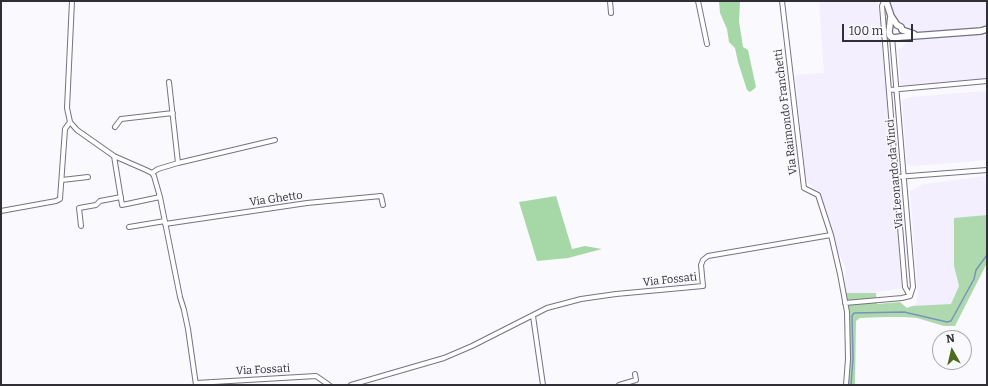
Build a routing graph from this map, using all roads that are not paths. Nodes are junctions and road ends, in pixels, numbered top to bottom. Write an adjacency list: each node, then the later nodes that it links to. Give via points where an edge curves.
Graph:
1 (72, 1): 22 (street, via 67,108)
2 (610, 1): 6 (street)
3 (698, 1): 15 (street)
4 (782, 1): 40 (street, Via Raimondo Franchetti, via 804,188 818,195)
5 (885, 1): 7 (main road); 20 (street, via 882,6)
6 (611, 13)
7 (891, 16): 8 (main road); 9 (main road)
8 (897, 25): 9 (main road); 11 (main road)
9 (890, 28): 13 (main road, via 889,34)
10 (987, 29): 12 (main road)
11 (902, 30): 12 (main road); 14 (main road)
12 (916, 35): 14 (main road)
13 (892, 37): 14 (main road); 16 (street, Via Leonardo da Vinci)
14 (899, 37): 16 (street, Via Leonardo da Vinci)
15 (707, 44)
16 (894, 51): 19 (street, Via Leonardo da Vinci)
17 (169, 82): 21 (street)
18 (987, 82): 19 (street)
19 (897, 89): 20 (street); 31 (street, Via Leonardo da Vinci)
20 (889, 90): 30 (street)
21 (173, 113): 23 (street, via 121,118); 26 (street)
22 (70, 122): 25 (street, via 77,130); 32 (street, via 65,129)
23 (115, 127)
24 (275, 140): 26 (street)
25 (114, 156): 28 (street); 33 (street)
26 (178, 163): 28 (street)
27 (987, 170): 31 (street)
28 (152, 173): 34 (street)
29 (88, 177): 32 (street)
30 (896, 177): 31 (street); 41 (street, via 906,287)
31 (904, 177): 41 (street, Via Leonardo da Vinci, via 913,287)
32 (62, 180): 36 (street, via 60,199)
33 (121, 197): 34 (street, via 122,205); 38 (street, via 79,208)
34 (160, 197): 37 (street)
35 (383, 205): 37 (street, Via Ghetto, via 381,196)
36 (1, 211)
37 (165, 222): 39 (street, Via Ghetto); 45 (street, via 188,329)
38 (81, 226)
39 (129, 227)
40 (831, 235): 42 (street); 43 (street, Via Fossati, via 708,256 701,265 703,286 581,299 547,308)
41 (910, 296): 42 (street)
42 (845, 303): 50 (street, via 848,359)
43 (533, 316): 47 (street, Via Fossati, via 444,358); 48 (street)
44 (634, 374): 49 (street, via 636,380)
45 (196, 384): 46 (street, Via Fossati, via 316,376)
46 (329, 385)
47 (351, 385)
48 (543, 385)
49 (619, 385)
50 (846, 385)

